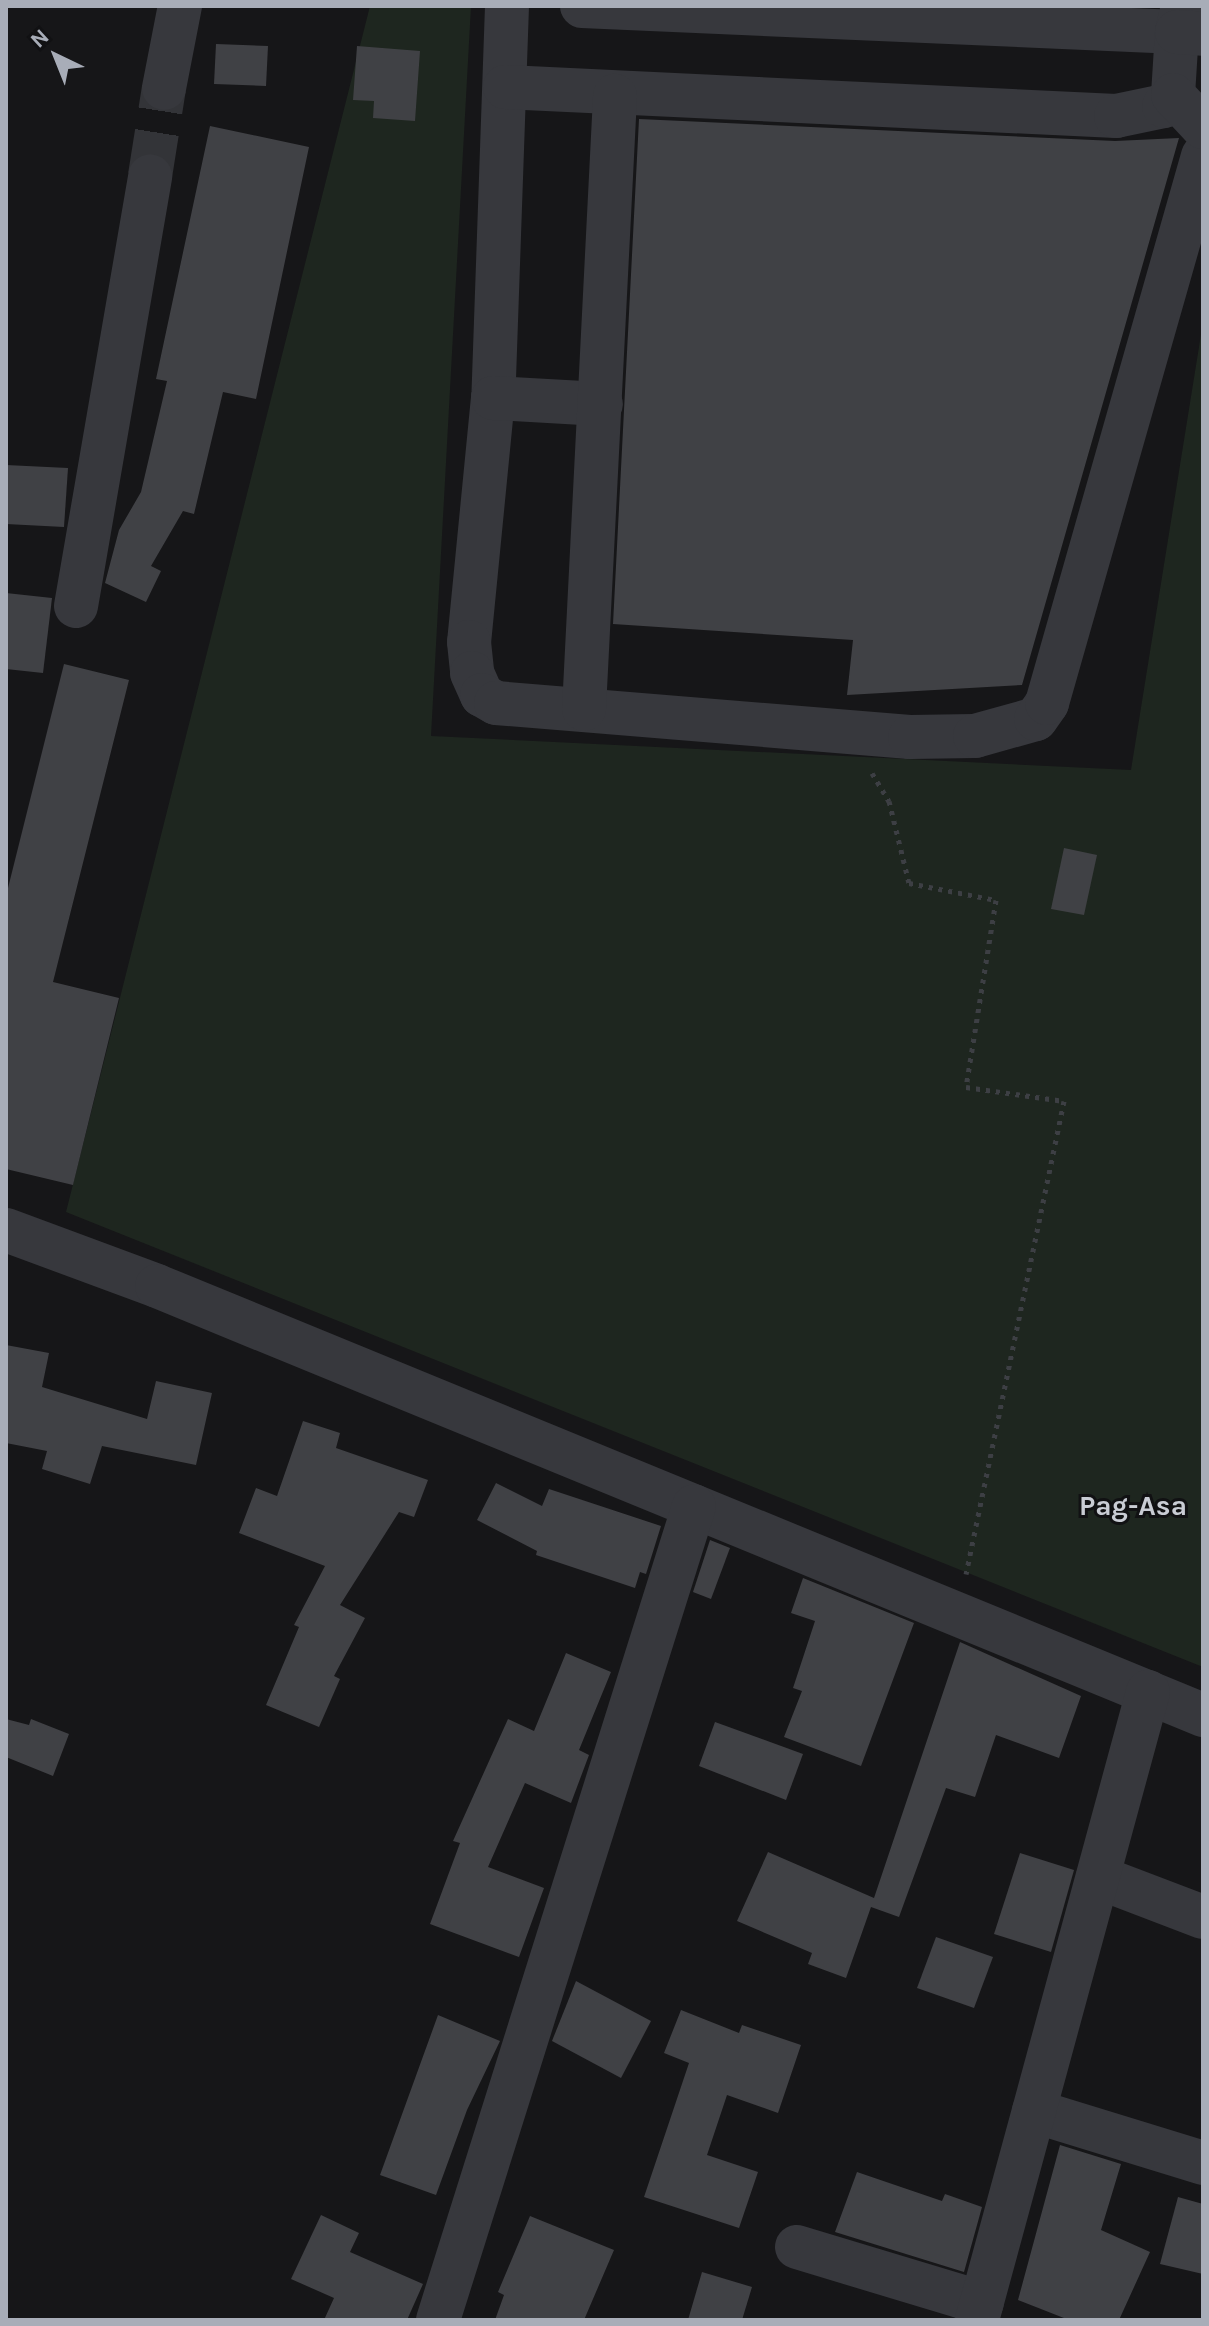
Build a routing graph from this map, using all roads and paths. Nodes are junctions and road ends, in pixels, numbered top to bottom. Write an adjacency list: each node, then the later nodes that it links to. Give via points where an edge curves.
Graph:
1 (180, 6): 6 (street)
2 (507, 6): 5 (street)
3 (610, 7): 4 (street)
4 (1188, 24): 7 (street)
5 (505, 87): 8 (street); 12 (street)
6 (164, 88)
7 (1173, 95): 8 (street, via 1153,112 1116,116); 9 (street)
8 (615, 96): 13 (street)
9 (1203, 127)
10 (1203, 156): 15 (street, via 1047,703 1036,719 975,736 910,737)
11 (150, 176): 14 (street)
12 (493, 398): 13 (street); 15 (street, via 469,642 472,673 482,695 496,703)
13 (601, 404): 15 (street)
14 (76, 606)
15 (584, 709)
16 (863, 763): 19 (path, via 889,801 909,883 996,900 966,1087 1064,1101)
17 (6, 1230): 18 (street, via 157,1286)
18 (694, 1506): 19 (street); 28 (street)
19 (958, 1614): 20 (street)
20 (1148, 1692): 21 (street); 22 (street)
21 (1203, 1715)
22 (1098, 1877): 23 (street); 24 (street)
23 (1203, 1917)
24 (1034, 2111): 25 (street); 27 (street)
25 (1203, 2163)
26 (797, 2247): 27 (street)
27 (980, 2312)
28 (438, 2320)

